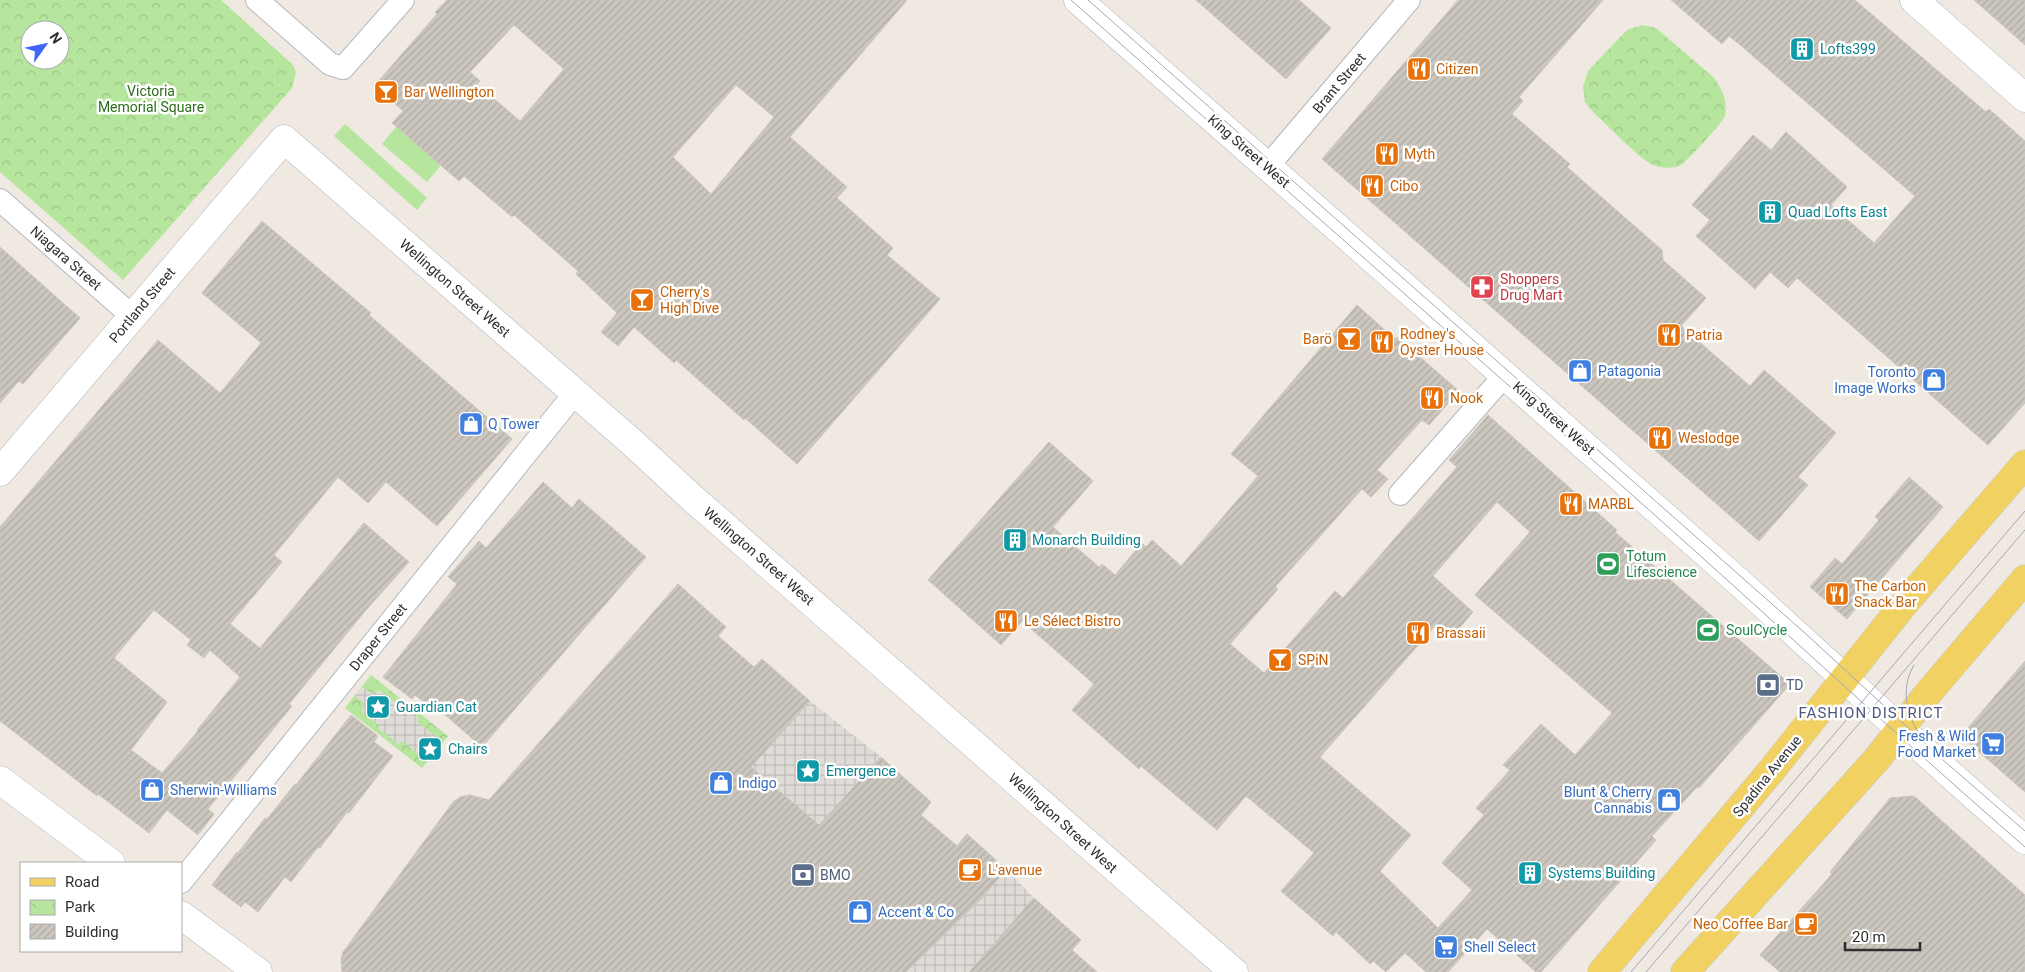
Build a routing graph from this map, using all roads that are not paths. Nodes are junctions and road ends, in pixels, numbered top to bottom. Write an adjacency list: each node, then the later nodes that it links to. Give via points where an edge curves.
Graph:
1 (257, 0): 2 (street, via 330,64 343,68)
2 (402, 0)
3 (1078, 0): 8 (street, King Street West)
4 (1409, 0): 8 (street, Brant Street)
5 (1914, 0): 6 (street)
6 (2025, 98)
7 (284, 139): 10 (street, Portland Street); 12 (street, Wellington Street West)
8 (1268, 166): 11 (street, King Street West)
9 (0, 200): 10 (street, Niagara Street)
10 (132, 316): 14 (street, Portland Street)
11 (1505, 375): 15 (street); 17 (street, King Street West)
12 (575, 393): 22 (street, Draper Street); 25 (street, Wellington Street West)
13 (2025, 464): 17 (main road, Spadina Avenue, via 1904,604)
14 (0, 472)
15 (1400, 494)
16 (2025, 579): 18 (main road)
17 (1845, 679): 18 (street, King Street West); 26 (main road, Spadina Avenue)
18 (1900, 730): 20 (street, King Street West); 27 (main road)
19 (0, 780): 21 (street)
20 (2025, 840)
21 (110, 862)
22 (182, 881)
23 (182, 916): 24 (street)
24 (258, 972)
25 (1234, 972)
26 (1602, 972)
27 (1685, 972)

